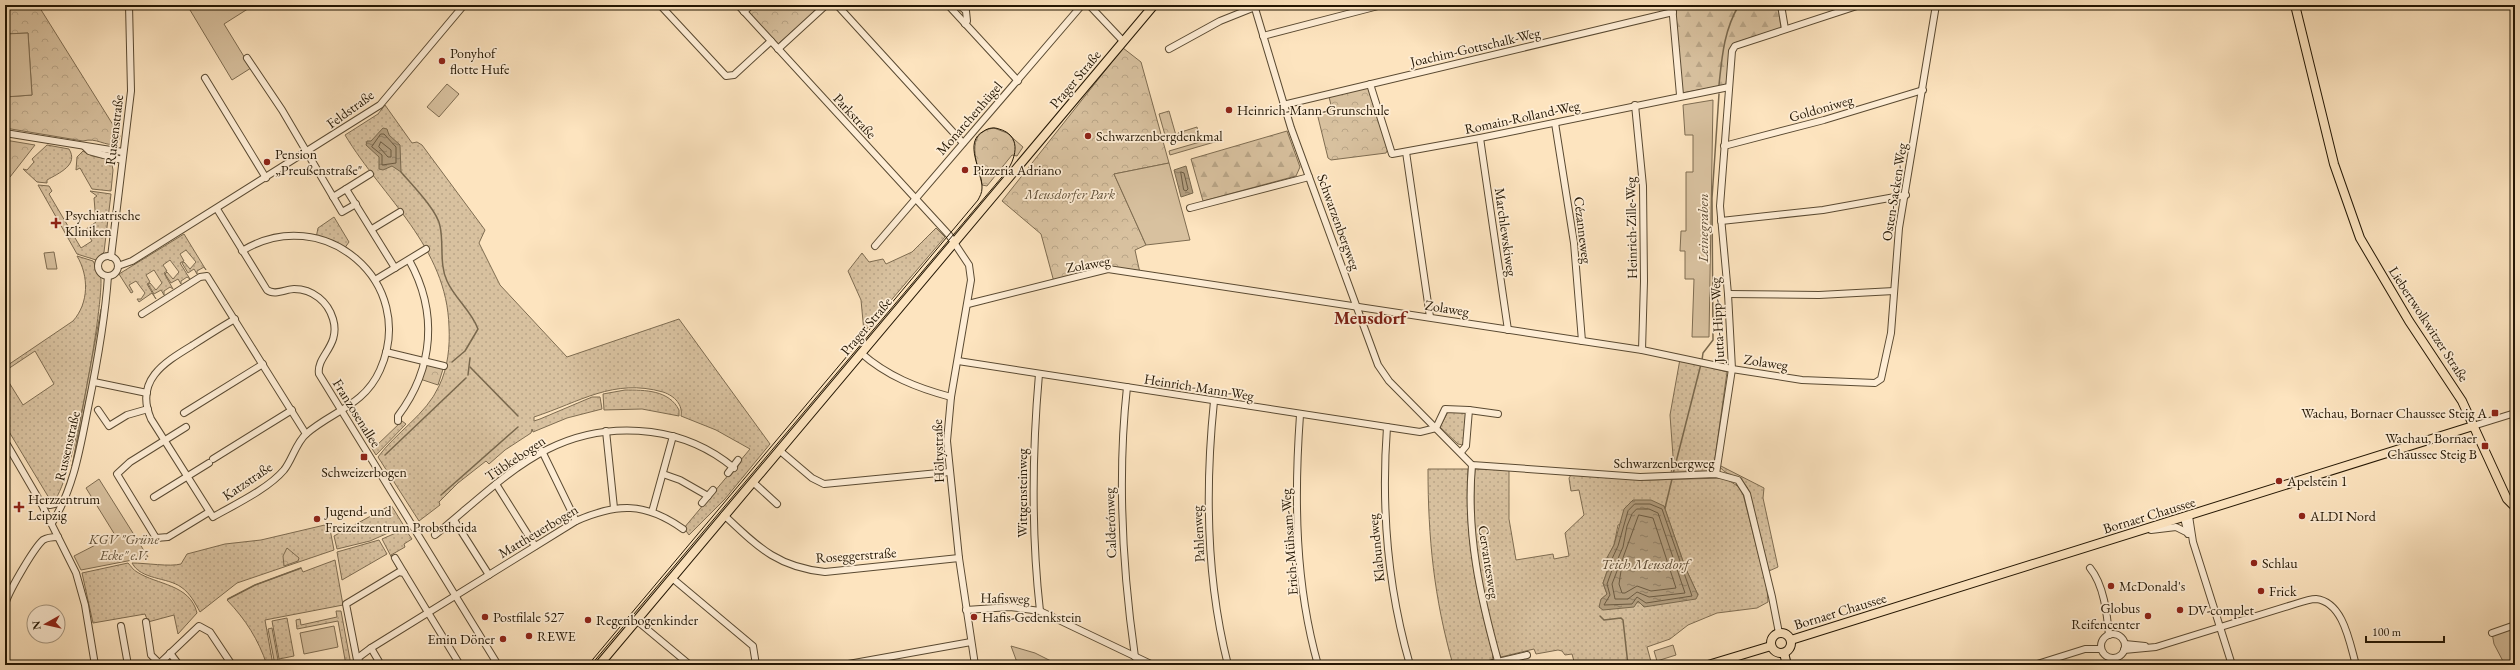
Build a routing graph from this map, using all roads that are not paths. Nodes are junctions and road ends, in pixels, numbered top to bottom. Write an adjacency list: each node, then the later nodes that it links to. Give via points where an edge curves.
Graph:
1 (129, 5): 44 (street, Russenstraße, via 131,91)
2 (464, 5): 45 (street, Feldstraße, via 380,105)
3 (660, 5): 25 (street, via 726,76 734,75)
4 (738, 5): 20 (street, Parkstraße)
5 (751, 5): 20 (street)
6 (826, 5): 27 (street)
7 (837, 5): 41 (street)
8 (959, 5): 22 (street, via 967,14)
9 (1082, 5): 31 (street, Monarchenhügel)
10 (1089, 5): 26 (street)
11 (1154, 5): 26 (main road, Prager Straße)
12 (1382, 5): 24 (street)
13 (1672, 5): 21 (street)
14 (1781, 5): 23 (street)
15 (1860, 5): 23 (street)
16 (1936, 5): 34 (street, Osten-Sacken-Weg)
17 (2295, 5): 105 (main road, Liebertwolkwitzer Straße, via 2334,164 2360,238 2408,321 2456,391)
18 (951, 6): 22 (street)
19 (1254, 6): 24 (street, Schwarzenbergweg); 28 (street)
20 (744, 12): 25 (street, Parkstraße)
21 (1673, 12): 32 (street, Joachim-Gottschalk-Weg); 35 (street)
22 (965, 24): 31 (street)
23 (1785, 29): 33 (street, Jutta-Hipp-Weg, via 1735,46 1732,51)
24 (1263, 36): 36 (street, Schwarzenbergweg)
25 (770, 41): 27 (street, Parkstraße)
26 (1123, 41): 61 (main road, Prager Straße)
27 (778, 49): 54 (street, Parkstraße)
28 (1169, 49)
29 (247, 58): 45 (street)
30 (204, 78): 50 (street)
31 (1018, 81): 41 (street, Monarchenhügel)
32 (1370, 84): 36 (street, Joachim-Gottschalk-Weg); 46 (street, Romain-Rolland-Weg, via 1392,154)
33 (1729, 87): 35 (street, Romain-Rolland-Weg); 42 (street, Jutta-Hipp-Weg)
34 (1923, 90): 42 (street, Goldoniweg, via 1824,120); 52 (street, Osten-Sacken-Weg)
35 (1680, 95): 37 (street, Romain-Rolland-Weg)
36 (1284, 104): 49 (street, Schwarzenbergweg)
37 (1635, 105): 38 (street, Romain-Rolland-Weg); 80 (street, Heinrich-Zille-Weg, via 1643,186)
38 (1555, 123): 40 (street, Romain-Rolland-Weg); 79 (street, Cézanneweg, via 1574,243)
39 (5, 133): 43 (street)
40 (1480, 138): 46 (street, Romain-Rolland-Weg); 78 (street, Marchlewskiweg)
41 (963, 143): 54 (street, Monarchenhügel)
42 (1724, 146): 59 (street, Jutta-Hipp-Weg, via 1720,189)
43 (85, 147): 44 (street); 47 (street, via 89,151)
44 (123, 152): 47 (street, Russenstraße)
45 (307, 152): 50 (street, Feldstraße); 53 (street)
46 (1406, 152): 76 (street)
47 (122, 160): 65 (street, Russenstraße)
48 (370, 174): 51 (street)
49 (1309, 177): 56 (street); 74 (street, Schwarzenbergweg)
50 (266, 178): 57 (street, Feldstraße)
51 (346, 189): 53 (street); 55 (street)
52 (1906, 195): 59 (street, via 1824,210); 71 (street, Osten-Sacken-Weg, via 1899,228)
53 (333, 197): 55 (street, via 342,212)
54 (916, 199): 61 (street, Parkstraße); 62 (street, Monarchenhügel)
55 (356, 204): 60 (street)
56 (1190, 208)
57 (217, 209): 64 (street, Franzosenallee); 67 (street, Feldstraße, via 132,261)
58 (400, 212): 60 (street)
59 (1721, 221): 72 (street, Jutta-Hipp-Weg)
60 (372, 229): 68 (street)
61 (954, 242): 73 (street, Höltystraße, via 970,272); 82 (main road, Prager Straße)
62 (875, 246)
63 (426, 249): 66 (street)
64 (242, 251): 70 (street, via 260,241 275,237 291,235 316,238 344,249 364,266); 99 (street, Franzosenallee, via 270,292 295,289 304,291 319,297 329,308 334,321 334,339 318,371)
65 (111, 256): 67 (street, via 117,261); 69 (street, via 104,257 99,264 102,273)
66 (409, 260): 68 (street); 83 (street, via 421,283 427,307 429,338)
67 (118, 266): 69 (street, via 116,273)
68 (395, 268): 70 (street)
69 (108, 276): 89 (street, Russenstraße)
70 (375, 280): 81 (street, via 388,313 389,333)
71 (1894, 291): 72 (street, via 1819,295); 90 (street, Osten-Sacken-Weg, via 1891,333)
72 (1728, 294): 87 (street, Jutta-Hipp-Weg)
73 (968, 304): 74 (street, Zolaweg, via 1108,269); 84 (street, Höltystraße)
74 (1356, 306): 76 (street, Zolaweg); 108 (street, Schwarzenbergweg, via 1382,373)
75 (142, 314): 77 (street, via 202,277 209,278)
76 (1430, 317): 78 (street, Zolaweg)
77 (235, 319): 85 (street); 92 (street, Katzstraße, via 166,362 158,370)
78 (1508, 330): 79 (street, Zolaweg)
79 (1582, 341): 80 (street, Zolaweg)
80 (1642, 350): 87 (street, Zolaweg)
81 (386, 352): 83 (street); 99 (street, via 371,385)
82 (861, 353): 93 (street, via 904,382); 114 (main road, Prager Straße)
83 (426, 361): 86 (street); 104 (street, via 418,384 398,416)
84 (958, 361): 88 (street, Heinrich-Mann-Weg); 93 (street, Höltystraße)
85 (263, 364): 97 (street); 100 (street)
86 (444, 366)
87 (1732, 369): 90 (street, Zolaweg, via 1802,380); 123 (street, Jutta-Hipp-Weg)
88 (1039, 374): 91 (street, Heinrich-Mann-Weg); 159 (street, Wittgensteinweg, via 1032,485 1032,532)
89 (94, 382): 92 (street); 130 (street, Russenstraße, via 78,458)
90 (1878, 383)
91 (1126, 387): 94 (street, Heinrich-Mann-Weg); 178 (street, Calderónweg, via 1121,458 1121,520)
92 (147, 392): 95 (street, Katzstraße)
93 (951, 396): 121 (street, Höltystraße, via 947,440)
94 (1214, 401): 103 (street, Heinrich-Mann-Weg); 195 (street, Pahlenweg, via 1208,486 1211,563 1219,624)
95 (148, 409): 96 (street, via 126,415 109,426); 113 (street, Katzstraße)
96 (98, 410)
97 (292, 410): 110 (street); 124 (street)
98 (1469, 410): 102 (street); 108 (street, via 1445,409); 116 (street, via 1466,446)
99 (341, 412): 110 (street, Katzstraße); 156 (street, Franzosenallee)
100 (184, 413)
101 (2515, 413): 105 (street, Bornaer Chaussee)
102 (1498, 414)
103 (1300, 415): 107 (street, Heinrich-Mann-Weg); 196 (street, Erich-Mühsam-Weg, via 1296,524 1306,605)
104 (398, 421)
105 (2473, 426): 135 (main road, Liebertwolkwitzer Straße); 139 (main road, Bornaer Chaussee)
106 (186, 427): 113 (street)
107 (1387, 427): 108 (street, Heinrich-Mann-Weg, via 1420,432); 197 (street, Klabundweg, via 1383,502 1386,546 1392,595)
108 (1436, 428): 116 (street, Schwarzenbergweg)
109 (606, 431): 111 (street, Tübkebogen, via 641,431); 115 (street, Tübkebogen, via 569,439); 134 (street)
110 (306, 434): 136 (street, Katzstraße, via 278,476 213,517)
111 (673, 436): 119 (street, Tübkebogen, via 696,444); 122 (street)
112 (5, 441): 131 (street)
113 (164, 441): 124 (street, Katzstraße); 136 (street, via 130,462 117,474 156,538 168,537)
114 (779, 450): 121 (street, via 812,478 824,484); 125 (main road, Prager Straße)
115 (542, 451): 126 (street, Tübkebogen); 141 (street)
116 (1461, 452): 118 (street, Schwarzenbergweg)
117 (738, 460): 119 (street)
118 (1472, 465): 123 (street, Schwarzenbergweg, via 1640,477); 179 (street, Cervantesweg, via 1470,490 1473,549 1479,586)
119 (733, 467): 120 (street)
120 (728, 472)
121 (949, 472): 151 (street, Höltystraße)
122 (663, 474): 128 (street, via 680,480); 137 (street)
123 (1716, 474): 166 (street, Schwarzenbergweg, via 1738,480 1747,494)
124 (187, 477): 129 (street); 136 (street, Katzstraße)
125 (753, 482): 133 (street); 138 (main road, Prager Straße)
126 (496, 484): 140 (street, Tübkebogen); 149 (street)
127 (713, 490): 128 (street)
128 (708, 496): 132 (street)
129 (154, 497)
130 (64, 502): 131 (street, Russenstraße, via 50,505); 142 (street, Russenstraße)
131 (41, 503): 142 (street)
132 (702, 503)
133 (777, 504)
134 (614, 508): 137 (street, Mattheuerbogen, via 631,507); 141 (street, Mattheuerbogen)
135 (2514, 509)
136 (209, 512)
137 (652, 512): 143 (street, Mattheuerbogen)
138 (724, 516): 151 (street, Roseggerstraße, via 769,554 783,563 803,569 825,572); 155 (main road, Prager Straße)
139 (2186, 517): 144 (main road, Bornaer Chaussee); 145 (street); 148 (street)
140 (454, 520): 146 (street, Tübkebogen); 154 (street)
141 (576, 521): 149 (street, Mattheuerbogen)
142 (52, 523): 147 (street)
143 (683, 529)
144 (2139, 531): 145 (street, via 2172,527); 169 (main road, Bornaer Chaussee)
145 (2188, 533): 148 (street)
146 (435, 535)
147 (58, 537): 157 (street, via 42,542 15,582); 182 (street, via 80,582)
148 (2193, 542): 165 (street)
149 (535, 546): 154 (street, Mattheuerbogen)
150 (395, 558): 153 (street)
151 (959, 558): 158 (street, Höltystraße)
152 (2090, 568): 168 (street, via 2096,575 2107,613)
153 (404, 573): 160 (street); 180 (street, via 395,574 346,604)
154 (489, 575): 156 (street, Mattheuerbogen)
155 (672, 578): 161 (main road, Prager Straße); 191 (street, via 753,646)
156 (455, 596): 160 (street, Mattheuerbogen); 188 (street, Franzosenallee)
157 (5, 606)
158 (966, 610): 159 (street, Hafisweg, via 1010,607); 170 (street, Höltystraße)
159 (1040, 611): 178 (street, Hafisweg)
160 (428, 613): 173 (street, Mattheuerbogen); 187 (street)
161 (636, 620): 189 (main road, Prager Straße); 190 (street)
162 (146, 622): 181 (street, via 151,655)
163 (2515, 625): 167 (street)
164 (121, 626): 183 (street)
165 (2220, 628): 172 (street, via 2156,647); 202 (street); 203 (street, via 2317,599 2333,607 2343,624)
166 (1779, 633): 169 (main road, via 1787,634); 171 (main road, via 1772,637)
167 (2492, 633)
168 (2109, 635): 172 (street, via 2120,636); 174 (street, via 2103,640)
169 (1790, 640): 176 (main road, via 1790,647)
170 (971, 642): 192 (street); 193 (street, Höltystraße)
171 (1771, 646): 176 (main road, via 1775,652); 199 (main road)
172 (2124, 647): 174 (street, via 2120,656 2113,659 2106,656)
173 (371, 648): 180 (street, Mattheuerbogen); 186 (street)
174 (2101, 649): 201 (street, via 2085,649)
175 (170, 653): 181 (street); 184 (street); 185 (street, via 194,629 202,626 219,644)
176 (1784, 653): 200 (main road)
177 (1528, 655): 179 (street)
178 (1135, 657): 194 (street, Hafisweg)
179 (1498, 661): 198 (street)
180 (358, 662)
181 (158, 664)
182 (95, 665)
183 (128, 665)
184 (179, 665)
185 (232, 665)
186 (381, 665)
187 (460, 665)
188 (498, 665)
189 (599, 665)
190 (690, 665)
191 (756, 665)
192 (843, 665)
193 (975, 665)
194 (1153, 665)
195 (1228, 665)
196 (1318, 665)
197 (1410, 665)
198 (1486, 665)
199 (1708, 665)
200 (1787, 665)
201 (2034, 665)
202 (2232, 665)
203 (2356, 665)

